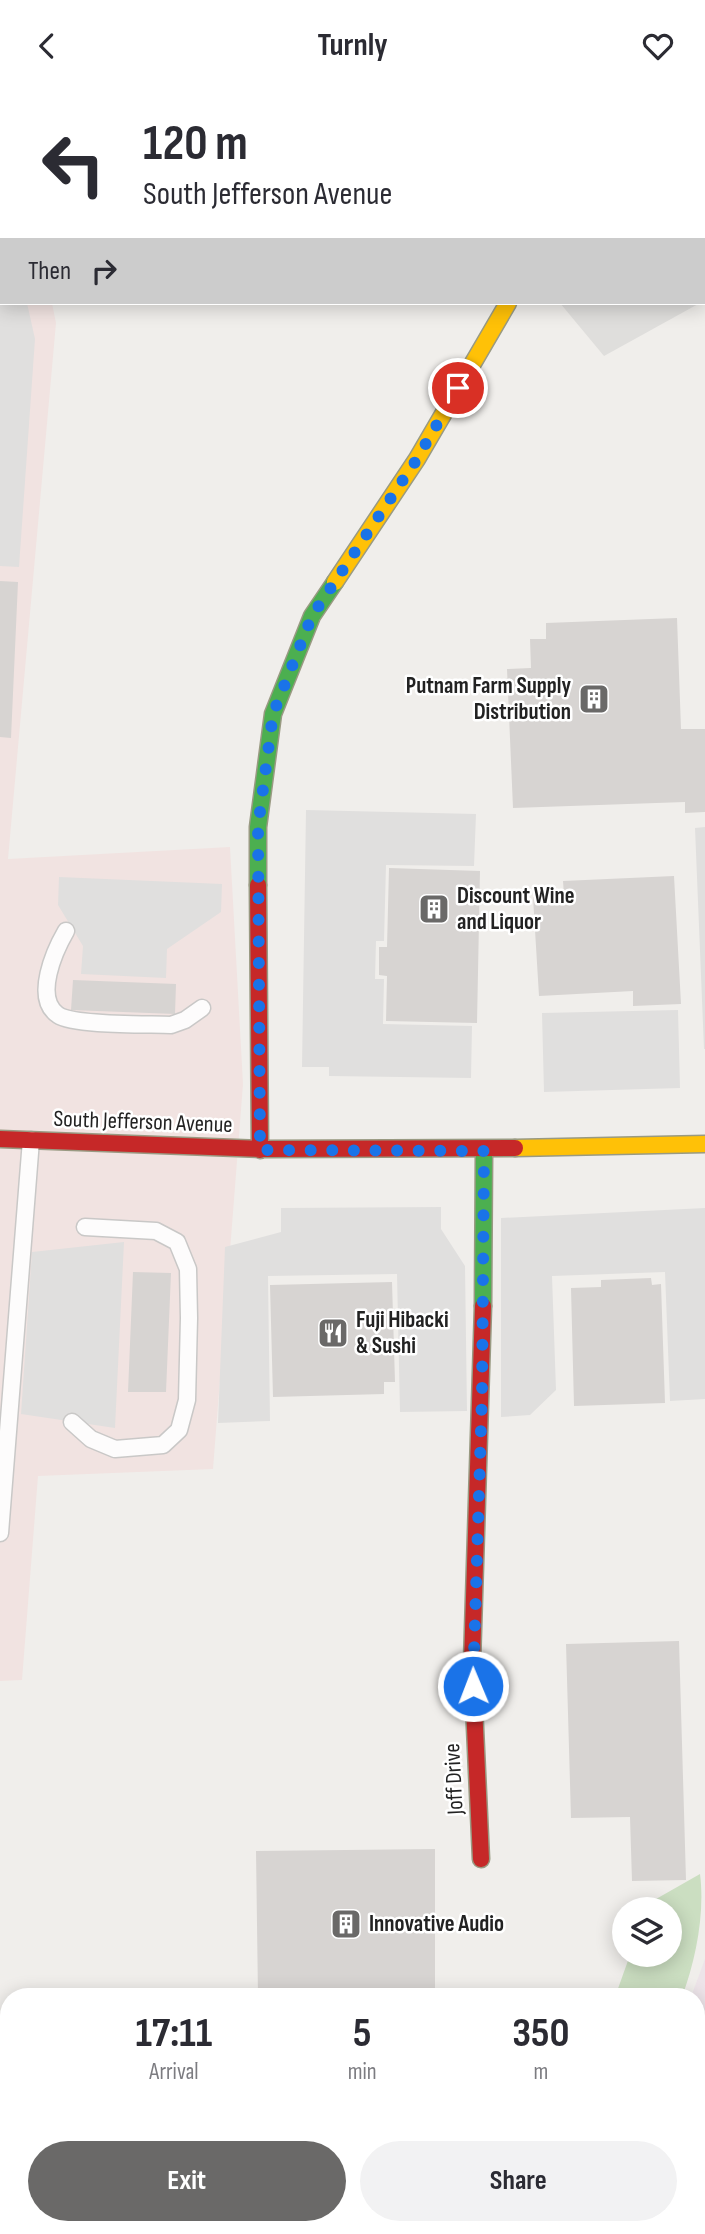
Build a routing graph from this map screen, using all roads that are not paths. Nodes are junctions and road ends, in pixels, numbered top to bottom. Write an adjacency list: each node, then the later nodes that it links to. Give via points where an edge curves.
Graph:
1 (507, 305): 7 (street, via 417,459 312,616 273,714 258,827)
2 (66, 931): 3 (lane, via 49,965 49,1003 57,1015 73,1020 171,1025)
3 (202, 1008)
4 (0, 1139): 5 (street, South Jefferson Avenue)
5 (31, 1140): 7 (street, South Jefferson Avenue); 11 (lane)
6 (705, 1144): 8 (street, South Jefferson Avenue)
7 (260, 1150): 8 (street, South Jefferson Avenue)
8 (484, 1151): 12 (street, Joff Drive, via 482,1395 472,1662)
9 (85, 1227): 10 (lane, via 156,1231 177,1242 188,1269 187,1400 179,1430 163,1445 115,1449 91,1439)
10 (72, 1422)
11 (0, 1533)
12 (481, 1859)

